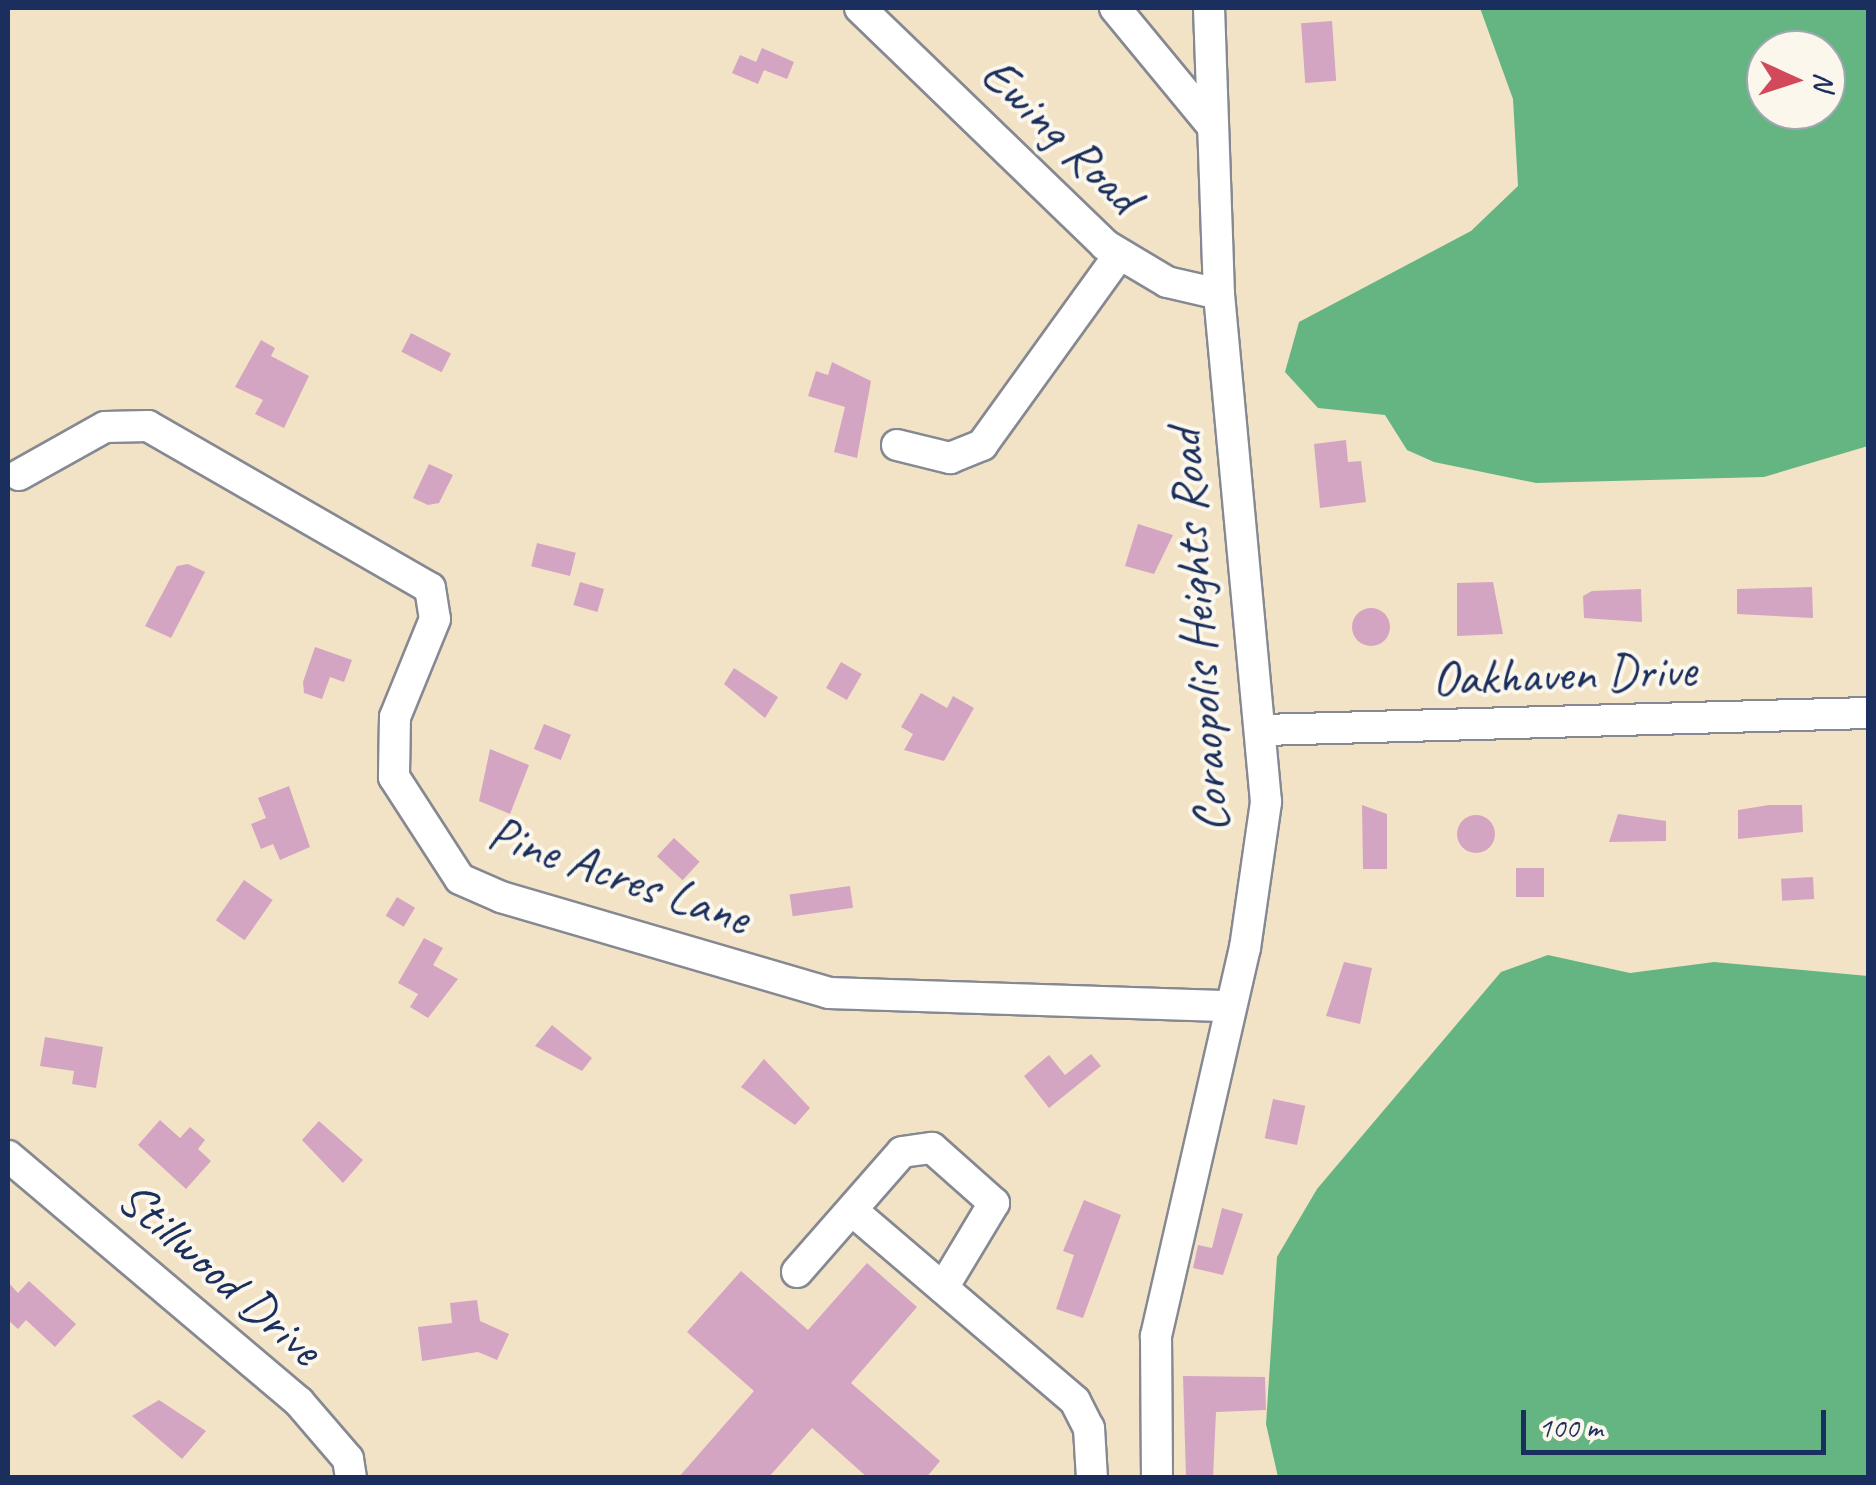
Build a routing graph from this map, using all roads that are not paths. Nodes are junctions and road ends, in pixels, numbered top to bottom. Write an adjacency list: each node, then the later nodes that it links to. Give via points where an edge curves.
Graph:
1 (860, 8): 5 (street, Ewing Road)
2 (1115, 8): 4 (street)
3 (1209, 8): 4 (street, Coraopolis Heights Road)
4 (1213, 127): 6 (street, Coraopolis Heights Road)
5 (1119, 255): 6 (street, Ewing Road, via 1168,282); 7 (street, via 982,445 950,458)
6 (1220, 294): 10 (street, Coraopolis Heights Road)
7 (897, 445)
8 (19, 476): 11 (street, Pine Acres Lane, via 86,434 148,426 430,588 435,619 395,717 392,766 460,879 501,897 828,992)
9 (1868, 713): 10 (street, Oakhaven Drive)
10 (1263, 730): 11 (street, Coraopolis Heights Road, via 1258,878)
11 (1230, 1006): 18 (street, Coraopolis Heights Road, via 1156,1336)
12 (8, 1156): 16 (street, Stillwood Drive, via 299,1402 348,1459)
13 (856, 1213): 14 (street); 15 (street); 15 (street, via 902,1152 932,1148 994,1203)
14 (797, 1272)
15 (943, 1288): 17 (street, via 1076,1401 1089,1428)
16 (352, 1478)
17 (1092, 1478)
18 (1157, 1478)

